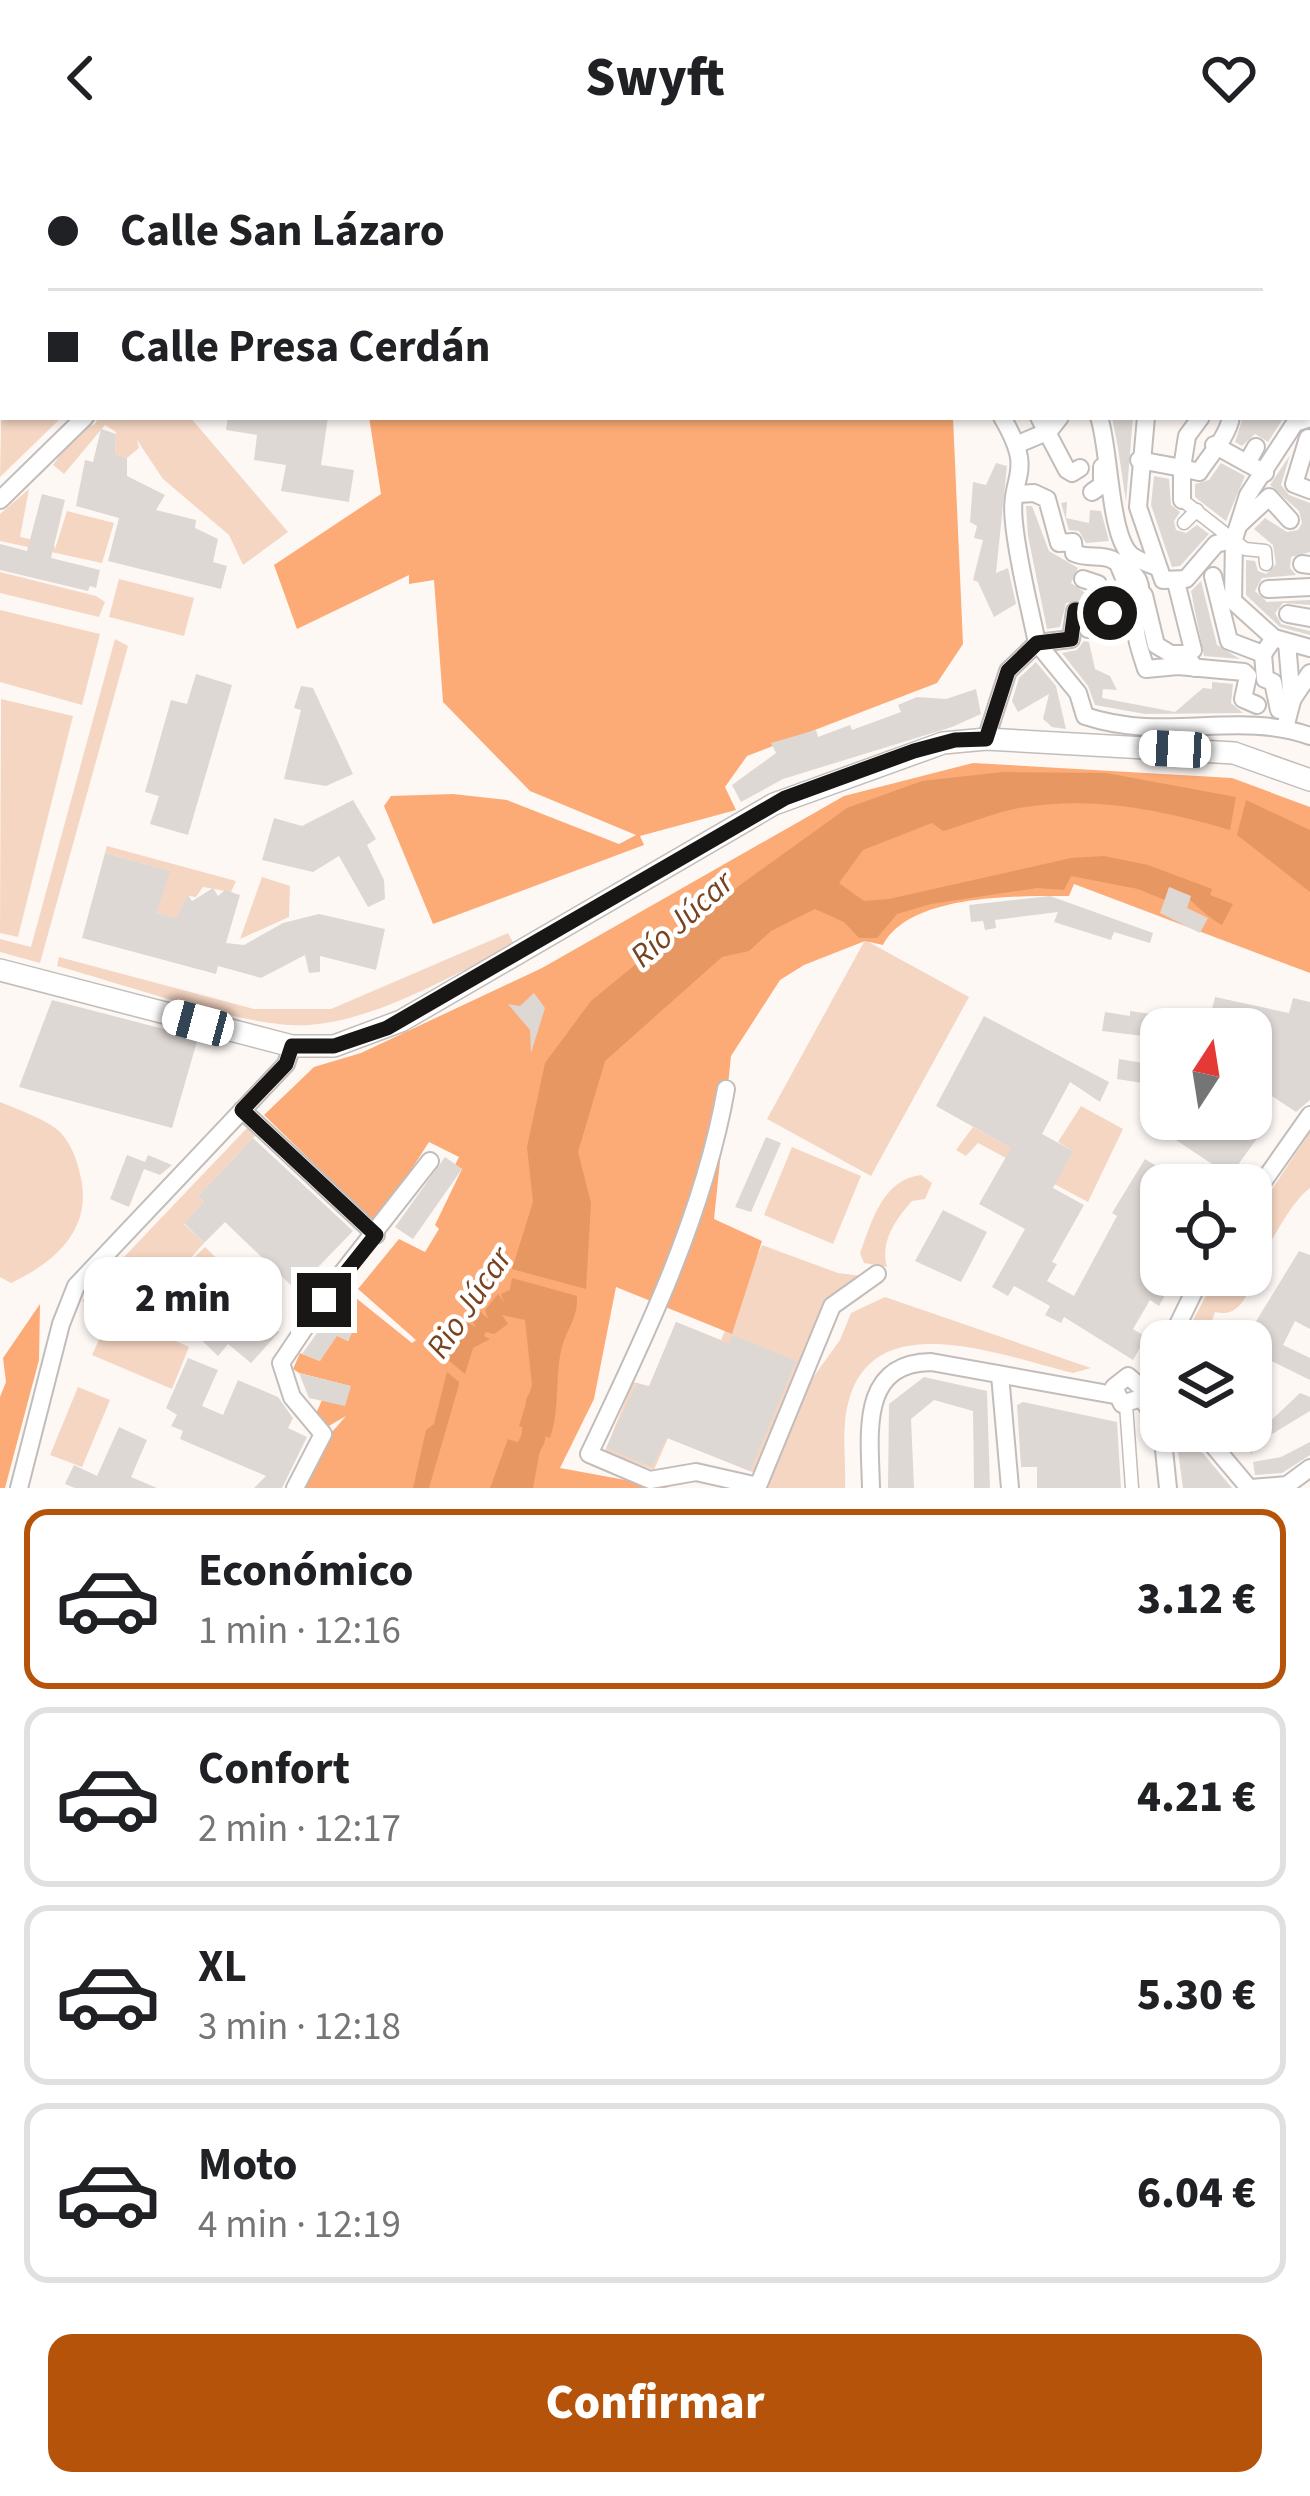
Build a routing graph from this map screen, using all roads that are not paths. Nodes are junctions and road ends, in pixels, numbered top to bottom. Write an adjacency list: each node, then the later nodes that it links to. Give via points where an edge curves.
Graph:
1 (82, 420): 20 (street)
2 (1004, 420): 10 (street)
3 (1100, 420): 12 (street)
4 (1146, 420): 13 (street)
5 (1199, 420): 15 (street)
6 (1231, 420): 11 (street)
7 (1298, 420): 16 (street)
8 (1050, 422): 10 (street); 14 (street, via 1067,470)
9 (1308, 438): 17 (street, via 1294,484)
10 (1018, 444): 19 (street)
11 (1214, 445): 15 (street, via 1199,472); 16 (street, via 1252,455)
12 (1108, 449): 18 (street, via 1102,484); 25 (street)
13 (1139, 460): 15 (street); 27 (street, via 1138,506)
14 (1080, 468)
15 (1182, 468): 21 (street)
16 (1265, 473): 24 (street)
17 (1310, 490)
18 (1092, 492)
19 (1018, 494): 25 (street, via 1046,499 1059,543 1073,542 1074,553); 37 (street, via 1013,520)
20 (0, 500)
21 (1190, 505): 23 (street); 24 (street)
22 (1290, 520): 24 (street, via 1269,497)
23 (1184, 523)
24 (1237, 532): 26 (street, via 1245,549 1265,550); 27 (street, via 1186,579); 34 (street)
25 (1119, 557): 27 (street, via 1130,554); 30 (street); 31 (street, via 1126,583 1123,598)
26 (1265, 564)
27 (1165, 576): 30 (street); 35 (street)
28 (1213, 576): 34 (street)
29 (1268, 589): 32 (street)
30 (1144, 596): 40 (street, via 1156,645)
31 (1111, 604): 33 (street, via 1110,613); 33 (street, via 1101,600 1098,584)
32 (1305, 604)
33 (1082, 605): 37 (street, via 1071,639)
34 (1223, 607): 35 (street); 36 (street); 38 (street)
35 (1187, 624): 40 (street)
36 (1229, 641): 38 (street); 42 (street)
37 (1037, 643): 43 (street, via 1078,693 1085,716 1148,730); 45 (street, via 1008,671)
38 (1274, 645): 39 (street); 42 (street); 43 (street)
39 (1310, 648)
40 (1190, 661): 42 (street)
41 (1310, 673): 43 (street)
42 (1260, 678): 43 (street, via 1273,682); 43 (street, via 1257,705)
43 (1286, 712): 44 (street)
44 (1310, 736)
45 (986, 739): 46 (street, via 1234,753); 48 (street, via 943,743 794,794 387,1028 334,1046)
46 (1310, 781)
47 (0, 970): 48 (street)
48 (292, 1046): 50 (street, via 286,1064)
49 (726, 1089): 55 (street, via 694,1204 589,1454 650,1480 696,1472 758,1486 832,1306)
50 (242, 1110): 54 (street); 66 (street, via 76,1286)
51 (1310, 1114): 53 (street)
52 (430, 1161): 54 (street)
53 (1272, 1169)
54 (376, 1235): 67 (street, via 281,1364 292,1397 322,1434)
55 (878, 1274)
56 (1000, 1375): 59 (street); 68 (street, via 931,1362 893,1372 872,1410); 69 (street)
57 (1140, 1381): 59 (street)
58 (1140, 1384): 59 (street)
59 (1132, 1393): 60 (street); 61 (street); 70 (street)
60 (1140, 1395)
61 (1140, 1402)
62 (1164, 1452): 71 (street)
63 (1219, 1452): 72 (street)
64 (1310, 1468): 65 (street)
65 (1295, 1486): 72 (street)
66 (19, 1488)
67 (295, 1488)
68 (872, 1488)
69 (1010, 1488)
70 (1132, 1488)
71 (1168, 1488)
72 (1250, 1488)

